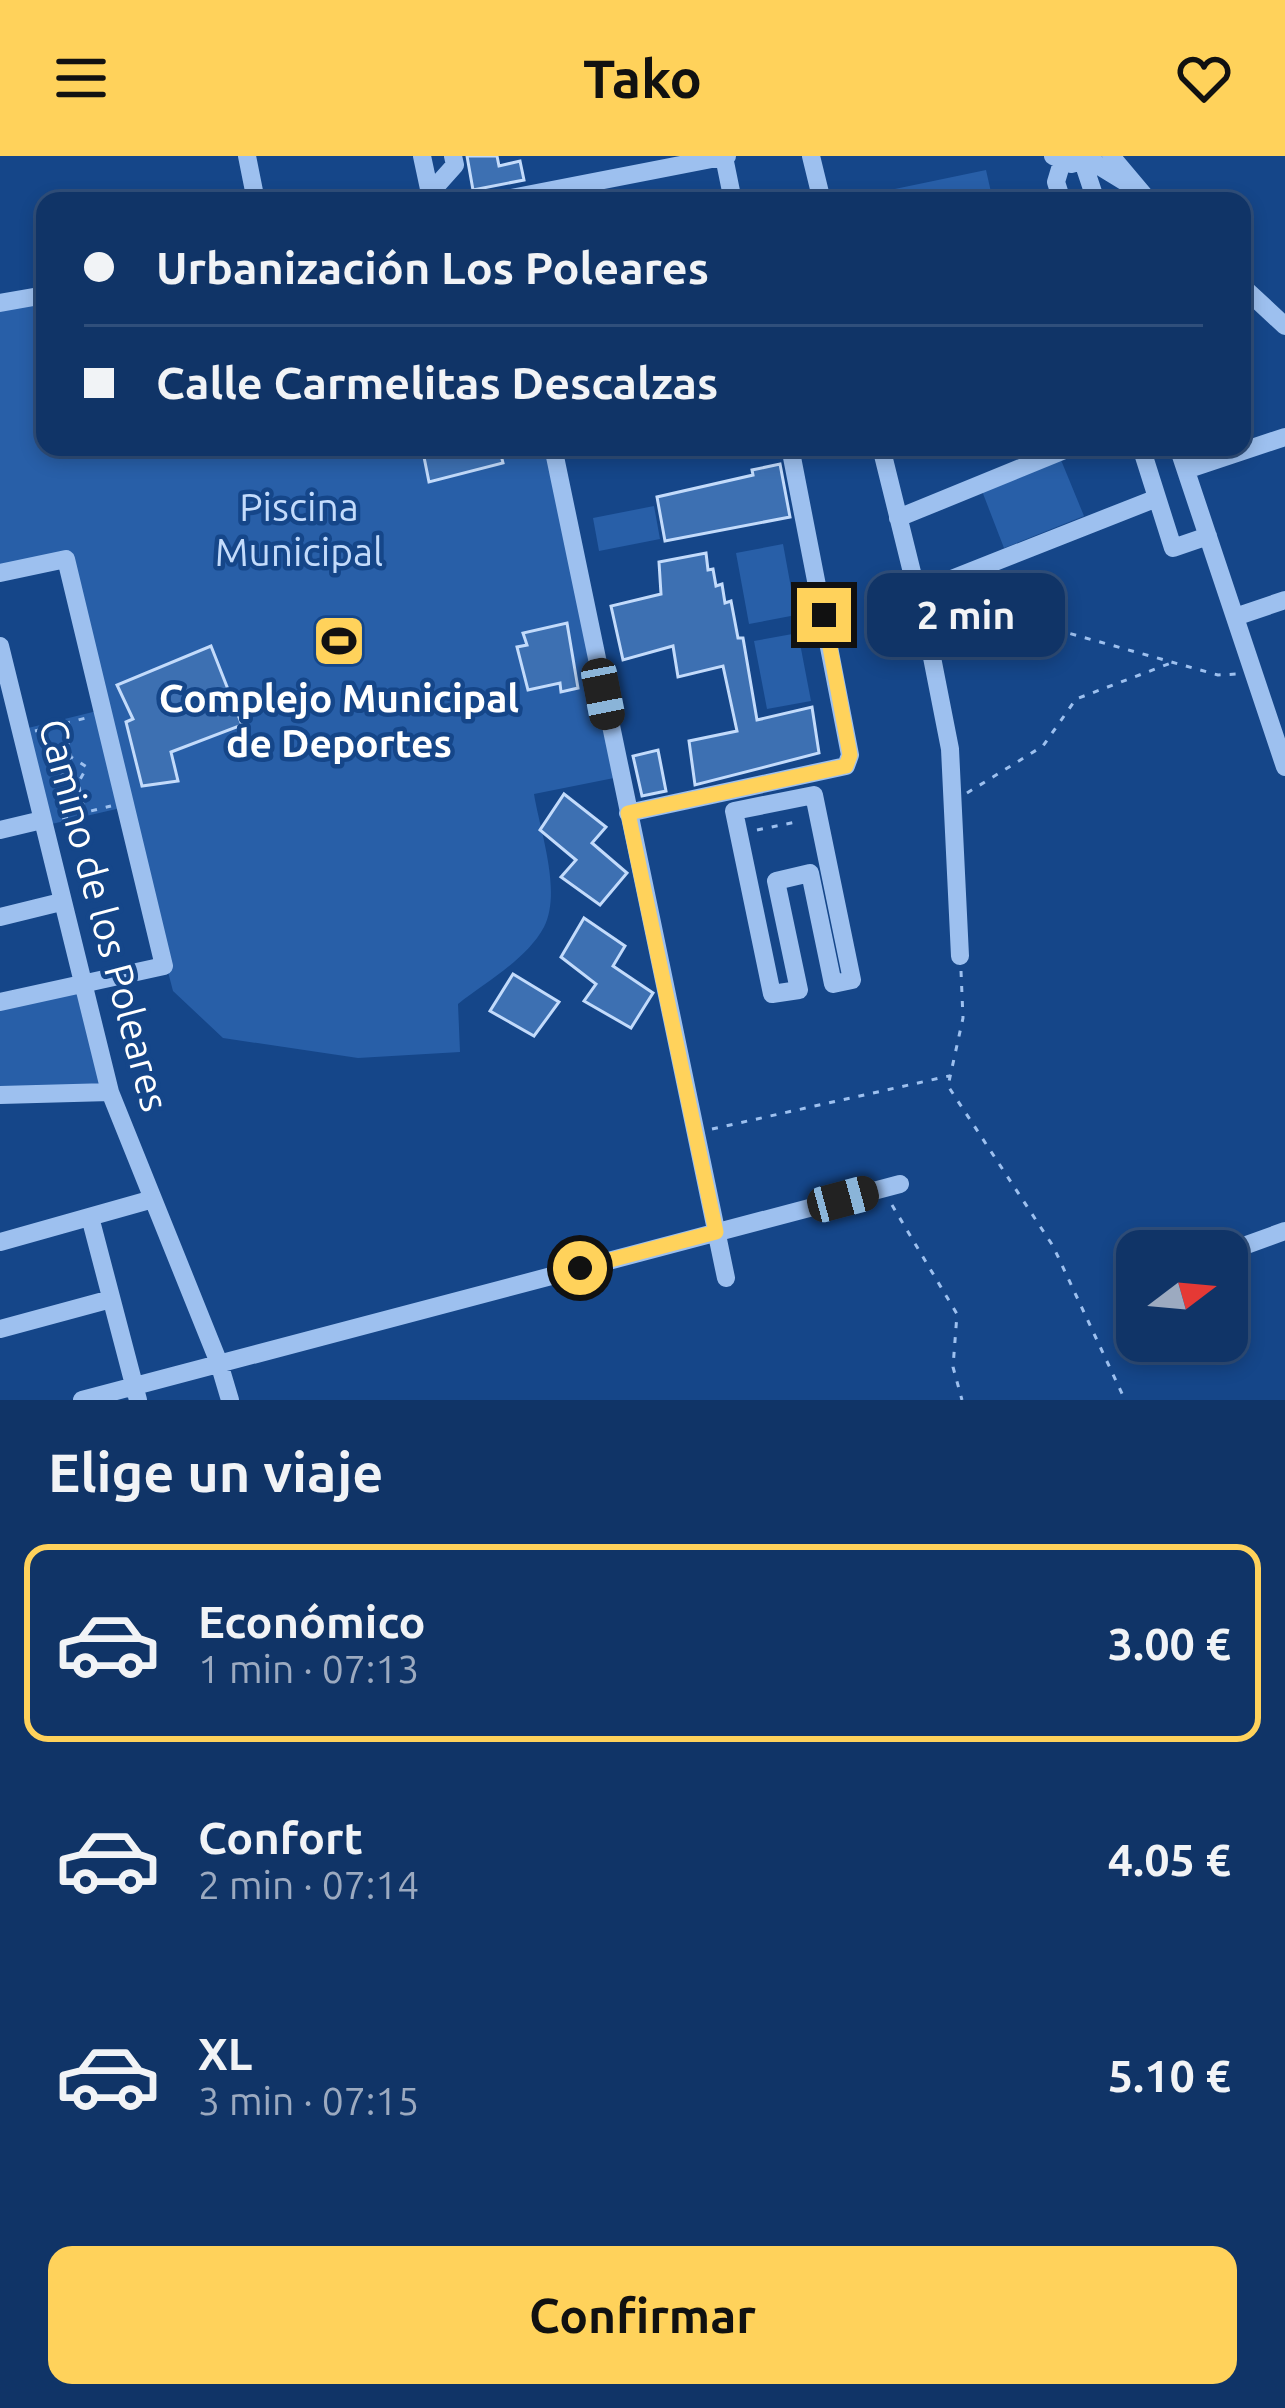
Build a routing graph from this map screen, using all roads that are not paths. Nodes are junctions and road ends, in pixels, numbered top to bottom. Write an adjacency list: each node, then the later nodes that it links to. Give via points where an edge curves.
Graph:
1 (247, 156): 8 (street)
2 (422, 156): 9 (street)
3 (453, 156): 10 (street)
4 (725, 156): 11 (street); 12 (street)
5 (812, 156): 13 (street)
6 (1111, 156): 17 (street)
7 (1078, 159): 14 (street, via 1056,182); 15 (street); 16 (street)
8 (254, 192)
9 (430, 192)
10 (435, 192)
11 (542, 192)
12 (731, 192)
13 (820, 192)
14 (1059, 192)
15 (1092, 192)
16 (1138, 192)
17 (1141, 192)
18 (1251, 294): 21 (street)
19 (36, 297): 20 (street)
20 (0, 303)
21 (1285, 326)
22 (1285, 437): 23 (street)
23 (1251, 448)
24 (555, 456): 44 (street)
25 (792, 456): 44 (street, via 846,766)
26 (883, 456): 33 (street)
27 (1050, 456): 33 (street)
28 (1144, 456): 32 (street)
29 (1181, 456): 31 (street)
30 (1228, 456): 31 (street)
31 (1186, 470): 34 (street)
32 (1157, 498): 34 (street, via 1173,548); 36 (street)
33 (898, 518): 36 (street)
34 (1208, 536): 38 (street)
35 (0, 573): 50 (street, via 66,559 164,966)
36 (916, 593): 49 (street, via 950,749)
37 (1285, 600): 38 (street)
38 (1235, 616): 42 (street)
39 (1, 653): 40 (street, Camino de los Poleares)
40 (22, 738): 41 (street); 45 (street, Camino de los Poleares)
41 (0, 747)
42 (1285, 767)
43 (814, 795): 43 (street, via 852,980 833,984 810,873 776,880 799,990 772,994 734,812)
44 (628, 813): 58 (street)
45 (42, 821): 46 (street); 47 (street, Camino de los Poleares)
46 (0, 830)
47 (62, 902): 48 (street); 50 (street, Camino de los Poleares)
48 (0, 916)
49 (960, 956)
50 (81, 987): 51 (street); 52 (street, Camino de los Poleares)
51 (0, 1002)
52 (110, 1091): 53 (street); 55 (street, Camino de los Poleares)
53 (0, 1095)
54 (892, 1186): 58 (street)
55 (154, 1199): 56 (street); 64 (street, Camino de los Poleares)
56 (90, 1217): 59 (street); 62 (street)
57 (1285, 1231): 60 (street)
58 (716, 1232): 61 (street); 64 (street)
59 (0, 1242)
60 (1248, 1244)
61 (726, 1278)
62 (111, 1299): 63 (street); 65 (street)
63 (0, 1329)
64 (219, 1363): 65 (street); 67 (street, Camino de los Poleares)
65 (136, 1393): 66 (street)
66 (82, 1400)
67 (230, 1400)

